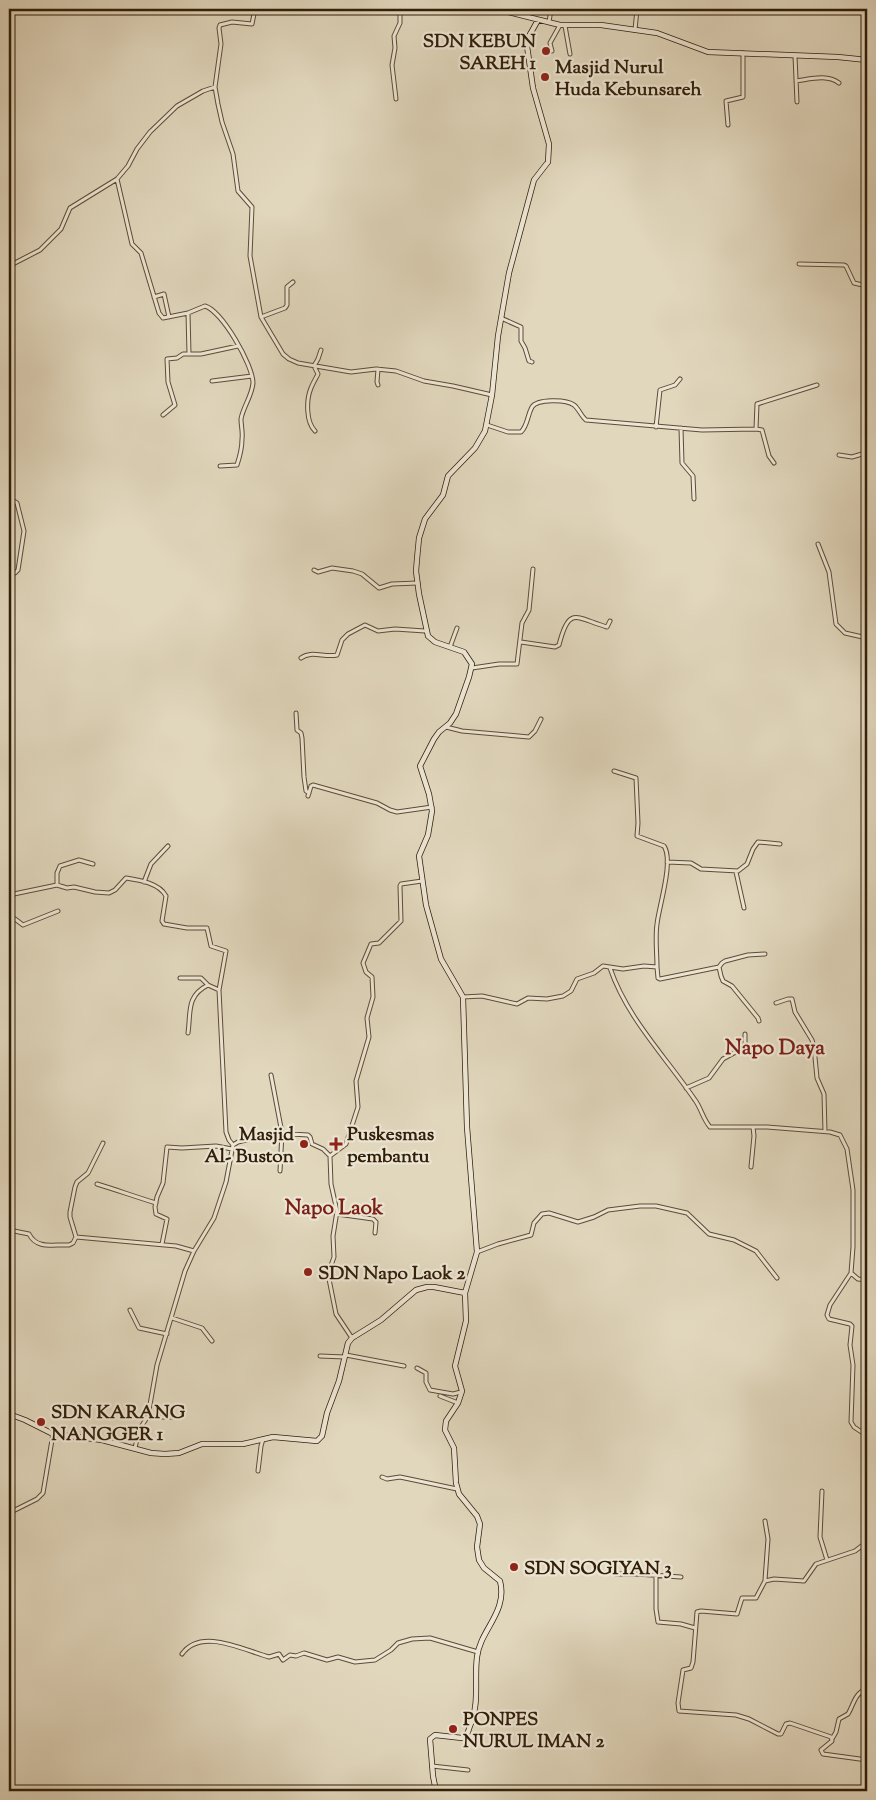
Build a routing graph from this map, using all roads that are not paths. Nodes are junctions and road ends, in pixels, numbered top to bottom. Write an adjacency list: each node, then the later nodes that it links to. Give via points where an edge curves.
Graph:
1 (255, 9): 17 (street, via 252,24 232,22 220,25 221,44)
2 (400, 9): 18 (street, via 392,65)
3 (496, 9): 6 (street)
4 (551, 9): 7 (street)
5 (637, 9): 9 (street)
6 (538, 20): 7 (street); 30 (street, via 527,46 533,88 547,133 549,158 534,180 509,273)
7 (549, 23): 8 (street)
8 (562, 26): 9 (street, via 601,25); 10 (street, via 550,44); 12 (street)
9 (635, 30): 11 (street, via 660,34 708,52)
10 (552, 51)
11 (743, 53): 13 (street); 20 (street, via 743,97 726,101)
12 (570, 54)
13 (795, 56): 14 (street); 15 (street)
14 (867, 60)
15 (796, 81): 16 (street, via 824,77); 19 (street)
16 (839, 83)
17 (215, 87): 21 (street, via 192,97 163,118); 29 (street, via 233,154 238,191 252,207 250,256)
18 (396, 99)
19 (797, 102)
20 (728, 125)
21 (117, 179): 23 (street, via 70,208 61,229 40,250); 26 (street, via 132,244 141,253)
22 (799, 264): 25 (street, via 844,265 856,285)
23 (9, 266)
24 (293, 282): 29 (street, via 287,287 285,308)
25 (867, 286)
26 (154, 297): 28 (street, via 160,316); 28 (street, via 164,294)
27 (188, 313): 28 (street); 31 (street, via 205,306 210,308); 33 (street)
28 (169, 317)
29 (261, 317): 35 (street, via 289,359)
30 (501, 318): 34 (street, via 521,327 521,341 528,361); 42 (street)
31 (238, 346): 33 (street); 37 (street)
32 (321, 350): 35 (street)
33 (189, 354): 43 (street, via 167,359 168,382 175,405)
34 (532, 362)
35 (314, 366): 36 (street, via 351,372); 48 (street, via 318,374 310,390 308,415)
36 (378, 369): 41 (street); 42 (street)
37 (252, 376): 39 (street); 52 (street, via 252,392 241,420 242,447 237,465)
38 (680, 379): 45 (street, via 675,385 660,390)
39 (212, 381)
40 (817, 384): 47 (street, via 757,404)
41 (378, 386)
42 (492, 395): 44 (street)
43 (163, 414)
44 (486, 427): 45 (street, via 521,432 535,404 559,401 573,404 586,420); 59 (street, via 475,448 448,476 443,495 425,519 419,538)
45 (656, 427): 46 (street)
46 (680, 428): 47 (street); 53 (street, via 682,463 693,476)
47 (756, 429): 51 (street, via 762,430)
48 (315, 431)
49 (839, 455): 50 (street)
50 (867, 456)
51 (774, 463)
52 (220, 466)
53 (694, 499)
54 (9, 501): 58 (street, via 17,503 24,531 18,570)
55 (818, 544): 63 (street, via 829,572 836,624 845,633)
56 (533, 569): 64 (street)
57 (314, 570): 59 (street, via 353,571 379,588)
58 (9, 572)
59 (418, 583): 62 (street)
60 (610, 621): 64 (street, via 607,628 578,617 571,618 566,621 559,645 555,647)
61 (457, 628): 65 (street)
62 (425, 631): 65 (street, via 432,641); 66 (street, via 378,631 365,625 342,640 337,655 307,654)
63 (867, 638)
64 (521, 642): 67 (street, via 517,664)
65 (450, 647): 67 (street, via 464,652)
66 (301, 658)
67 (472, 668): 70 (street, via 456,714)
68 (296, 712): 72 (street, via 309,794 314,785 397,812)
69 (542, 719): 70 (street, via 528,737)
70 (445, 727): 72 (street, via 434,738 421,763)
71 (614, 772): 75 (street, via 636,778 636,834 666,848)
72 (432, 807): 78 (street, via 428,835 419,856)
73 (780, 844): 77 (street, via 758,842 747,864)
74 (168, 846): 79 (street, via 151,864)
75 (667, 862): 77 (street); 86 (street, via 657,924)
76 (93, 864): 80 (street, via 79,860 60,866 56,873)
77 (736, 872): 82 (street)
78 (422, 881): 92 (street, via 441,959); 104 (street, via 400,886 401,921 378,942 371,944 363,963 372,977 373,997 367,1018 369,1040 356,1081 358,1107 346,1144)
79 (144, 882): 80 (street, via 124,879 115,890 102,893); 91 (street, via 159,887 166,896 164,924 207,928 211,946 226,951)
80 (57, 885): 81 (street)
81 (9, 895)
82 (744, 908)
83 (58, 911): 84 (street, via 23,926 15,920)
84 (9, 921)
85 (765, 954): 87 (street, via 725,961)
86 (657, 967): 87 (street, via 659,979); 88 (street)
87 (719, 967): 94 (street, via 724,981 732,986)
88 (610, 968): 92 (street, via 603,966 577,979 571,991 547,1000 528,998 517,1004 482,996); 98 (street, via 625,1004)
89 (180, 978): 90 (street, via 201,978)
90 (208, 985): 91 (street); 95 (street, via 192,999)
91 (219, 990): 103 (street, via 226,1132)
92 (463, 997): 115 (street, via 467,1127)
93 (776, 1004): 100 (street, via 792,999 795,1012 812,1040 817,1078 824,1094)
94 (759, 1022)
95 (188, 1033)
96 (746, 1034): 98 (street, via 744,1047 723,1059 710,1078)
97 (271, 1075): 101 (street)
98 (686, 1088): 99 (street, via 710,1127)
99 (754, 1127): 100 (street); 105 (street)
100 (825, 1132): 116 (street, via 840,1135 847,1149 853,1190)
101 (282, 1133): 103 (street, via 243,1140); 104 (street, via 309,1135 312,1144); 106 (street)
102 (103, 1143): 112 (street, via 88,1174 74,1187 70,1217)
103 (232, 1147): 108 (street, via 167,1146 163,1183); 114 (street, via 224,1189 214,1218)
104 (330, 1156): 109 (street, via 330,1179)
105 (751, 1166)
106 (280, 1171)
107 (96, 1184): 108 (street)
108 (156, 1203): 113 (street, via 156,1214 168,1219)
109 (337, 1214): 111 (street, via 374,1219); 123 (street, via 334,1257 328,1274 336,1314)
110 (9, 1230): 112 (street, via 29,1234 42,1246 71,1244)
111 (375, 1233)
112 (76, 1237): 113 (street)
113 (162, 1244): 114 (street)
114 (194, 1251): 121 (street)
115 (477, 1252): 117 (street, via 531,1235 534,1223 542,1214 578,1222 608,1210 652,1206 688,1213 709,1234 734,1240 756,1251); 119 (street)
116 (850, 1273): 118 (street); 137 (street, via 827,1315 829,1319 852,1326 851,1422 863,1433)
117 (777, 1278)
118 (867, 1280)
119 (465, 1293): 123 (street, via 434,1287 416,1290 381,1320); 129 (street, via 466,1321 455,1366)
120 (130, 1310): 122 (street, via 139,1328)
121 (172, 1318): 122 (street); 124 (street, via 202,1328)
122 (167, 1334): 133 (street, via 157,1365)
123 (352, 1338): 126 (street)
124 (212, 1341)
125 (320, 1356): 126 (street)
126 (345, 1356): 127 (street); 136 (street, via 320,1439 310,1442 278,1437)
127 (404, 1366)
128 (417, 1368): 129 (street, via 426,1373 430,1390 453,1394)
129 (462, 1392): 131 (street)
130 (440, 1396): 131 (street)
131 (458, 1403): 141 (street, via 445,1427 454,1452)
132 (9, 1414): 135 (street)
133 (148, 1417): 134 (street); 138 (street, via 139,1430)
134 (172, 1417)
135 (53, 1434): 138 (street); 143 (street, via 43,1493)
136 (263, 1439): 138 (street, via 243,1444 200,1444 176,1454 150,1453); 139 (street)
137 (867, 1446)
138 (135, 1448)
139 (258, 1471)
140 (382, 1477): 141 (street)
141 (458, 1489): 152 (street, via 478,1518 477,1551 481,1564 497,1577 502,1589 499,1604)
142 (822, 1490): 146 (street, via 820,1537)
143 (9, 1513)
144 (765, 1521): 150 (street, via 768,1539)
145 (867, 1542): 146 (street, via 855,1551)
146 (827, 1560): 150 (street, via 814,1566 804,1581)
147 (616, 1574): 148 (street)
148 (656, 1575): 149 (street); 151 (street, via 658,1622)
149 (681, 1577)
150 (765, 1581): 151 (street, via 756,1598 742,1598 737,1614 698,1612)
151 (695, 1628): 155 (street, via 693,1659 691,1668 683,1670 679,1711 736,1715 778,1734 786,1724 790,1724)
152 (478, 1652): 153 (street, via 430,1638 399,1642 379,1658 357,1662 340,1657 328,1660 304,1653 282,1660 278,1654 269,1657 208,1640 190,1645); 157 (street, via 477,1702 467,1734 462,1738 431,1736)
153 (182, 1654)
154 (865, 1690): 155 (street, via 858,1695 848,1714 839,1718)
155 (832, 1739): 156 (street, via 821,1750 822,1753)
156 (867, 1760)
157 (432, 1766): 158 (street); 159 (street)
158 (468, 1770)
159 (436, 1791)

